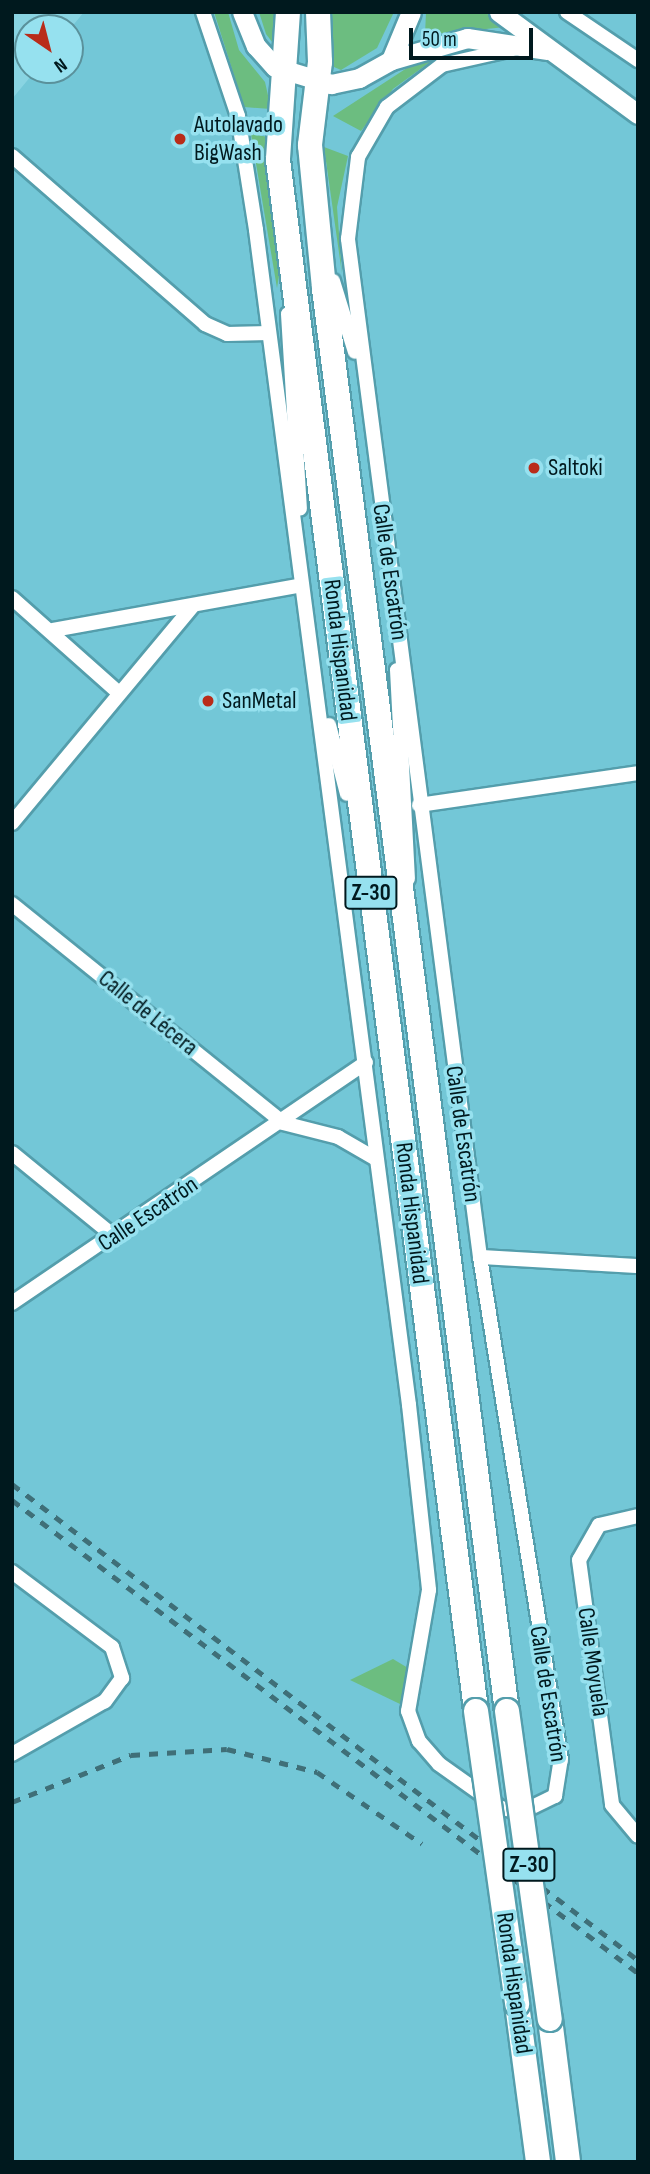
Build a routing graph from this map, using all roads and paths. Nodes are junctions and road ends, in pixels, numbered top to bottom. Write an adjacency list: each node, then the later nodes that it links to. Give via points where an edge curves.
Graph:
1 (203, 12): 18 (street, Calle de Escatrón, via 238,116)
2 (242, 12): 12 (main road, via 256,47)
3 (288, 12): 12 (highway, Ronda Hispanidad / Z-30)
4 (318, 12): 13 (highway, Ronda Hispanidad / Z-30)
5 (411, 12): 10 (main road)
6 (499, 12): 9 (main road)
7 (567, 12): 11 (street)
8 (522, 47): 9 (main road); 10 (main road, via 460,39); 19 (street, Calle de Escatrón, via 504,56 465,57 431,71 387,107 364,143 348,223)
9 (546, 50): 14 (main road)
10 (391, 60): 13 (main road, via 359,78)
11 (638, 60)
12 (288, 75): 13 (main road); 17 (highway, Ronda Hispanidad / Z-30, via 278,160)
13 (318, 84): 16 (highway, Ronda Hispanidad / Z-30, via 310,145)
14 (638, 114)
15 (12, 156): 18 (street, via 205,324 227,334)
16 (324, 256): 19 (street, Calle de Escatrón); 32 (highway, Ronda Hispanidad / Z-30)
17 (290, 263): 20 (street, Ronda Hispanidad, via 287,358 302,479); 33 (highway, Ronda Hispanidad / Z-30)
18 (269, 333): 20 (street, Calle de Escatrón)
19 (363, 372): 25 (street, Calle de Escatrón)
20 (298, 544): 21 (street, Calle de Escatrón)
21 (302, 585): 23 (street); 26 (street, Calle de Escatrón)
22 (12, 598): 24 (street)
23 (192, 607): 24 (street); 27 (street)
24 (53, 630): 27 (street)
25 (400, 643): 29 (street, Calle de Escatrón); 32 (street, Ronda Hispanidad, via 395,692 410,857)
26 (317, 687): 33 (street, Calle de Escatrón, via 344,777 361,895); 34 (street, Calle de Escatrón)
27 (119, 693): 30 (street)
28 (638, 773): 29 (street)
29 (419, 805): 39 (street, Calle de Escatrón)
30 (12, 823)
31 (12, 904): 35 (street, Calle de Lécera)
32 (404, 908): 47 (highway, Ronda Hispanidad / Z-30, bridge)
33 (378, 947): 46 (highway, Ronda Hispanidad / Z-30, bridge)
34 (366, 1062): 35 (street, Calle Escatrón); 37 (street, Calle de Escatrón)
35 (283, 1123): 37 (street, via 338,1137); 38 (street, Calle Escatrón)
36 (12, 1153): 38 (street)
37 (376, 1159): 39 (street, Calle de Escatrón, via 428,1568 410,1719 439,1764 501,1808 523,1812 555,1796 561,1760)
38 (115, 1237): 41 (street, Calle Escatrón)
39 (480, 1257): 40 (street)
40 (638, 1266)
41 (12, 1303)
42 (638, 1516): 45 (street, Calle Moyuela, via 598,1525 579,1560 612,1805)
43 (12, 1572): 44 (street, via 102,1638 122,1667 119,1688 105,1701)
44 (12, 1754)
45 (638, 1836)
46 (538, 2162)
47 (568, 2162)

